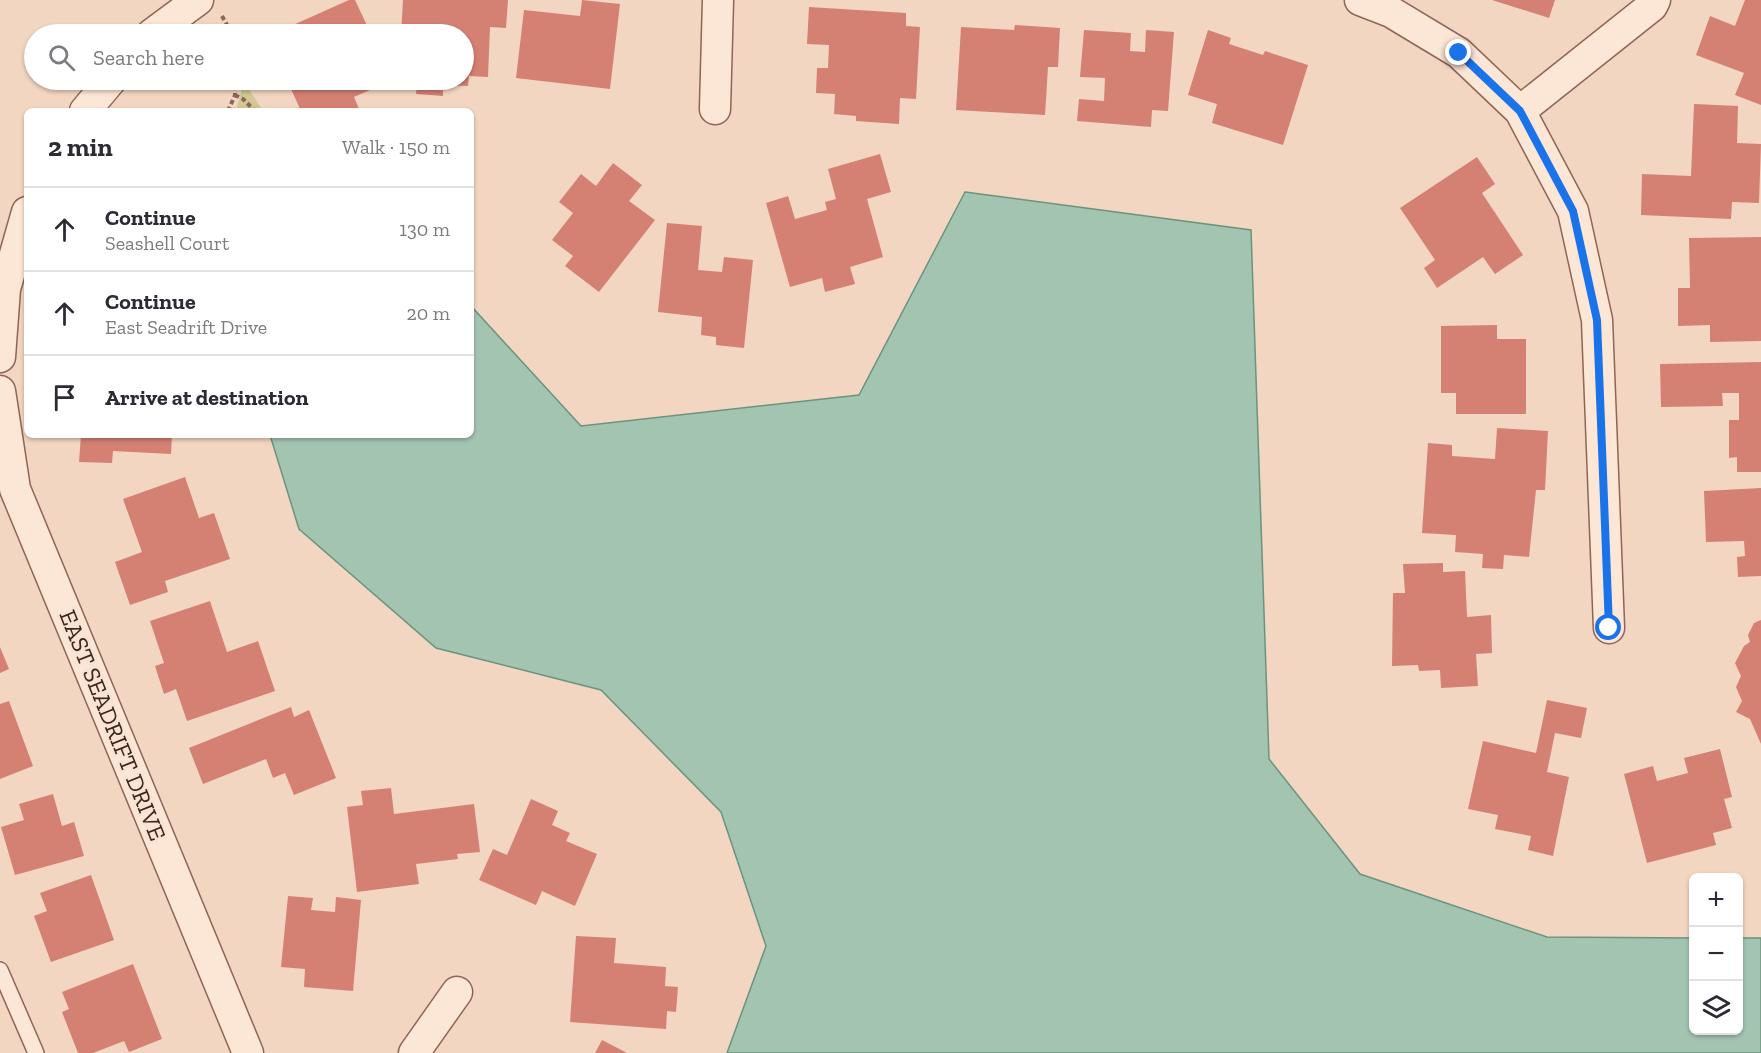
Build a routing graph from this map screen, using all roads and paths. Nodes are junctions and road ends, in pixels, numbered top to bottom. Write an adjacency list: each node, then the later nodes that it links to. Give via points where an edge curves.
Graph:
1 (198, 0): 6 (street)
2 (718, 0): 13 (street)
3 (1360, 0): 5 (street)
4 (1655, 0): 14 (street)
5 (1393, 6): 14 (street, via 1459,53)
6 (166, 24)
7 (103, 90): 10 (street)
8 (235, 90): 9 (path)
9 (235, 95): 11 (path); 12 (path)
10 (88, 108)
11 (229, 108)
12 (252, 108)
13 (715, 109)
14 (1520, 111): 18 (street, via 1573,211 1597,320)
15 (24, 222): 16 (street, via 5,289)
16 (0, 357)
17 (0, 391): 22 (street, EAST SEADRIFT DRIVE, via 15,489)
18 (1609, 628)
19 (0, 970): 21 (lane)
20 (457, 992): 23 (street)
21 (36, 1053)
22 (248, 1053)
23 (414, 1053)

